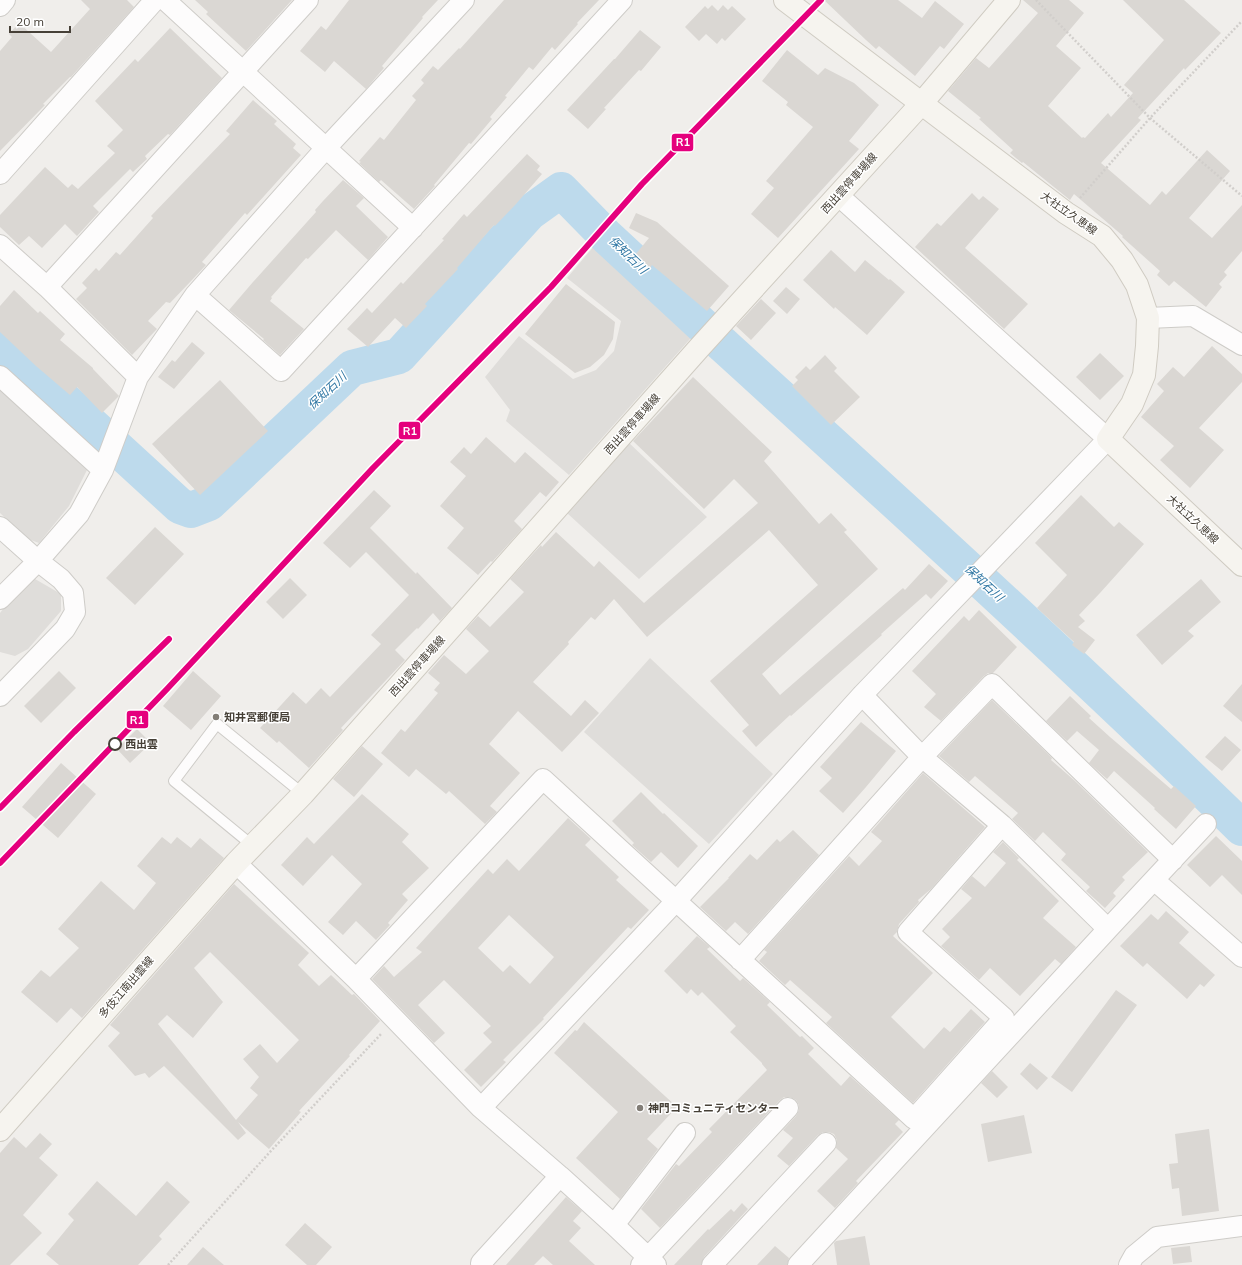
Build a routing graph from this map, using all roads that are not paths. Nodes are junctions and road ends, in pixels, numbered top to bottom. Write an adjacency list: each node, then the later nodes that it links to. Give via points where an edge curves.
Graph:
1 (5, 0): 9 (street)
2 (154, 0): 13 (street)
3 (165, 0): 10 (street)
4 (308, 0): 10 (street)
5 (464, 0): 12 (street)
6 (622, 0): 15 (street)
7 (785, 0): 11 (main road, 大社立久恵線)
8 (1010, 0): 11 (main road, 西出雲停車場線)
9 (0, 6)
10 (243, 71): 12 (street); 17 (street)
11 (921, 104): 14 (main road, 西出雲停車場線); 19 (main road, 大社立久恵線, via 1066,213 1102,236 1122,260 1137,284)
12 (326, 148): 15 (street); 18 (street)
13 (0, 174)
14 (839, 196): 23 (street); 32 (main road, 西出雲停車場線, via 688,360)
15 (413, 228): 18 (street, via 281,371)
16 (0, 245): 17 (street)
17 (47, 287): 22 (street)
18 (195, 295): 22 (street)
19 (1148, 318): 20 (street, via 1193,316); 23 (main road, 大社立久恵線, via 1144,375 1132,404)
20 (1242, 345)
21 (0, 376): 24 (street)
22 (138, 377): 24 (street)
23 (1108, 439): 27 (main road, 大社立久恵線); 30 (street)
24 (103, 470): 26 (street, via 79,514)
25 (0, 527): 26 (street)
26 (38, 561): 28 (street); 29 (street, via 61,579 73,593 75,612 65,629)
27 (1242, 565)
28 (0, 599)
29 (4, 684)
30 (862, 695): 31 (street); 39 (street)
31 (922, 757): 34 (street); 36 (street, via 992,684); 42 (street)
32 (303, 794): 35 (main road, 西出雲停車場線); 35 (lane, via 217,724 174,781)
33 (1206, 824): 36 (street)
34 (1002, 825): 40 (street); 46 (street, via 908,932 1004,1018)
35 (253, 846): 37 (main road, 多伎江南出雲線)
36 (1173, 860): 38 (street)
37 (236, 863): 43 (street); 47 (main road, 多伎江南出雲線)
38 (1154, 880): 40 (street); 41 (street)
39 (676, 901): 42 (street); 43 (street, via 543,779); 44 (street)
40 (1108, 929): 46 (street)
41 (1242, 956)
42 (740, 960): 46 (street, via 914,1119)
43 (356, 980): 44 (street)
44 (481, 1108): 50 (street)
45 (788, 1108): 53 (street)
46 (929, 1113): 56 (street)
47 (0, 1130)
48 (685, 1133): 51 (street)
49 (826, 1143): 55 (street)
50 (560, 1176): 51 (street); 54 (street)
51 (614, 1225): 53 (street)
52 (1242, 1226): 57 (street, via 1157,1237 1134,1256)
53 (649, 1262)
54 (481, 1263)
55 (712, 1265)
56 (798, 1265)
57 (1129, 1265)

